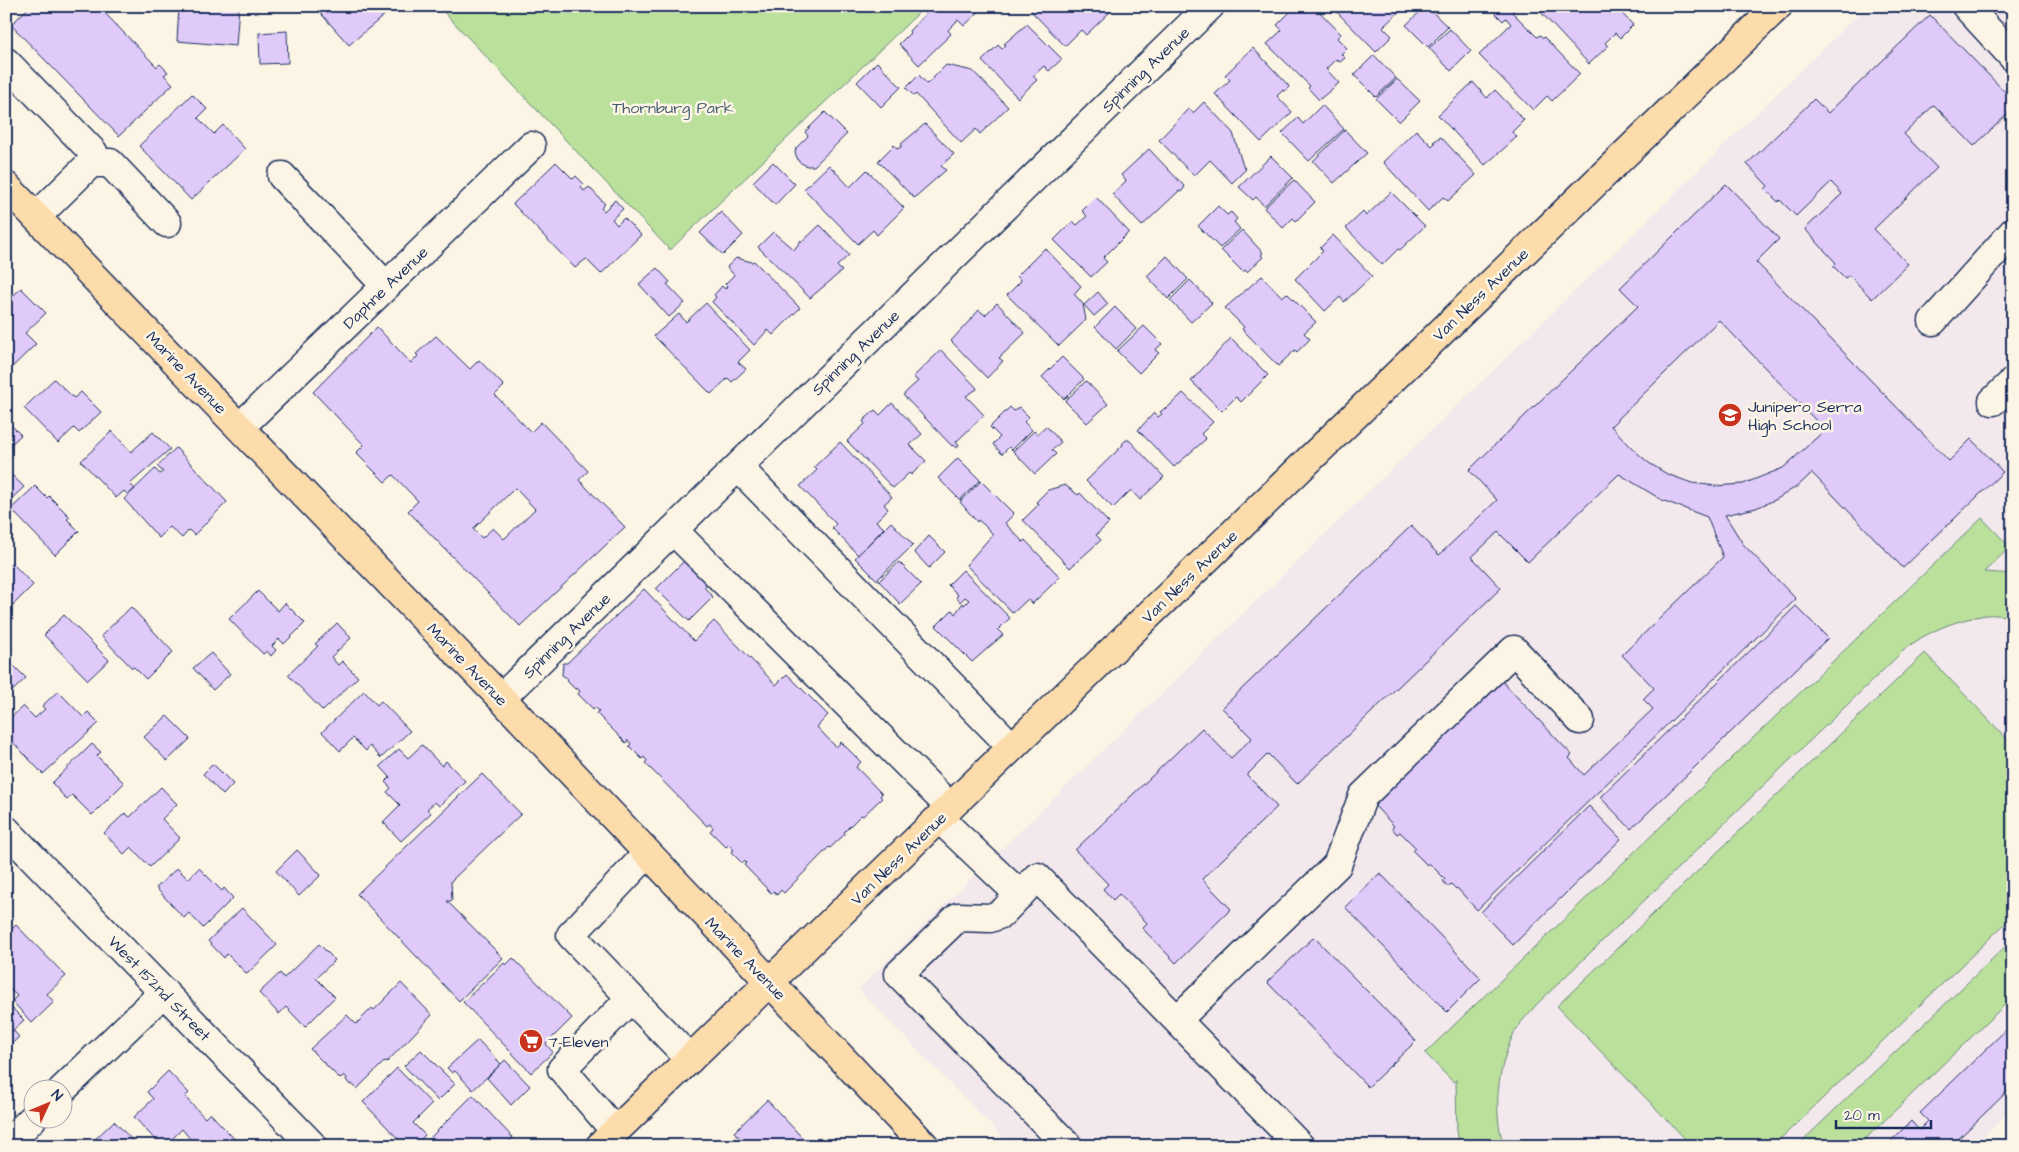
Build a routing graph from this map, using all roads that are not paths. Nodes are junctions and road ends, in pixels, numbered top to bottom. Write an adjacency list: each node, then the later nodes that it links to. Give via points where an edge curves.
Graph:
1 (1210, 6): 18 (street, Spinning Avenue)
2 (1778, 6): 22 (main road, Van Ness Avenue)
3 (1966, 6): 4 (street)
4 (2013, 57)
5 (6, 62): 7 (street, via 94,152)
6 (531, 146): 13 (street, Daphne Avenue)
7 (91, 162): 10 (street); 11 (street, via 110,163)
8 (282, 176): 13 (street)
9 (6, 186): 10 (main road, Marine Avenue)
10 (36, 217): 17 (main road, Marine Avenue)
11 (167, 223)
12 (2013, 232): 14 (street)
13 (386, 286): 17 (street, Daphne Avenue)
14 (1933, 321)
15 (2013, 382): 16 (street)
16 (1994, 402)
17 (240, 427): 20 (main road, Marine Avenue)
18 (738, 467): 19 (street, Spinning Avenue); 22 (street)
19 (673, 530): 20 (street, Spinning Avenue); 23 (street)
20 (501, 698): 25 (main road, Marine Avenue)
21 (1580, 720): 30 (street, via 1514,650 1363,796 1337,865)
22 (1012, 747): 23 (main road, Van Ness Avenue)
23 (944, 812): 26 (street); 27 (main road, Van Ness Avenue)
24 (6, 830): 28 (street, West 152nd Street)
25 (647, 854): 27 (main road, Marine Avenue); 29 (street, via 571,935)
26 (1020, 895): 30 (street, via 1037,877); 38 (street, via 1001,914 990,918 958,917 899,974)
27 (769, 982): 31 (main road, Van Ness Avenue); 37 (main road, Marine Avenue)
28 (164, 992): 32 (street); 36 (street, West 152nd Street)
29 (631, 998): 31 (street); 34 (street, via 562,1069)
30 (1178, 1018): 39 (street)
31 (690, 1059): 34 (main road, Van Ness Avenue)
32 (72, 1080)
33 (22, 1129): 35 (street)
34 (608, 1141)
35 (6, 1145)
36 (313, 1146)
37 (925, 1146)
38 (1068, 1146)
39 (1300, 1146)

